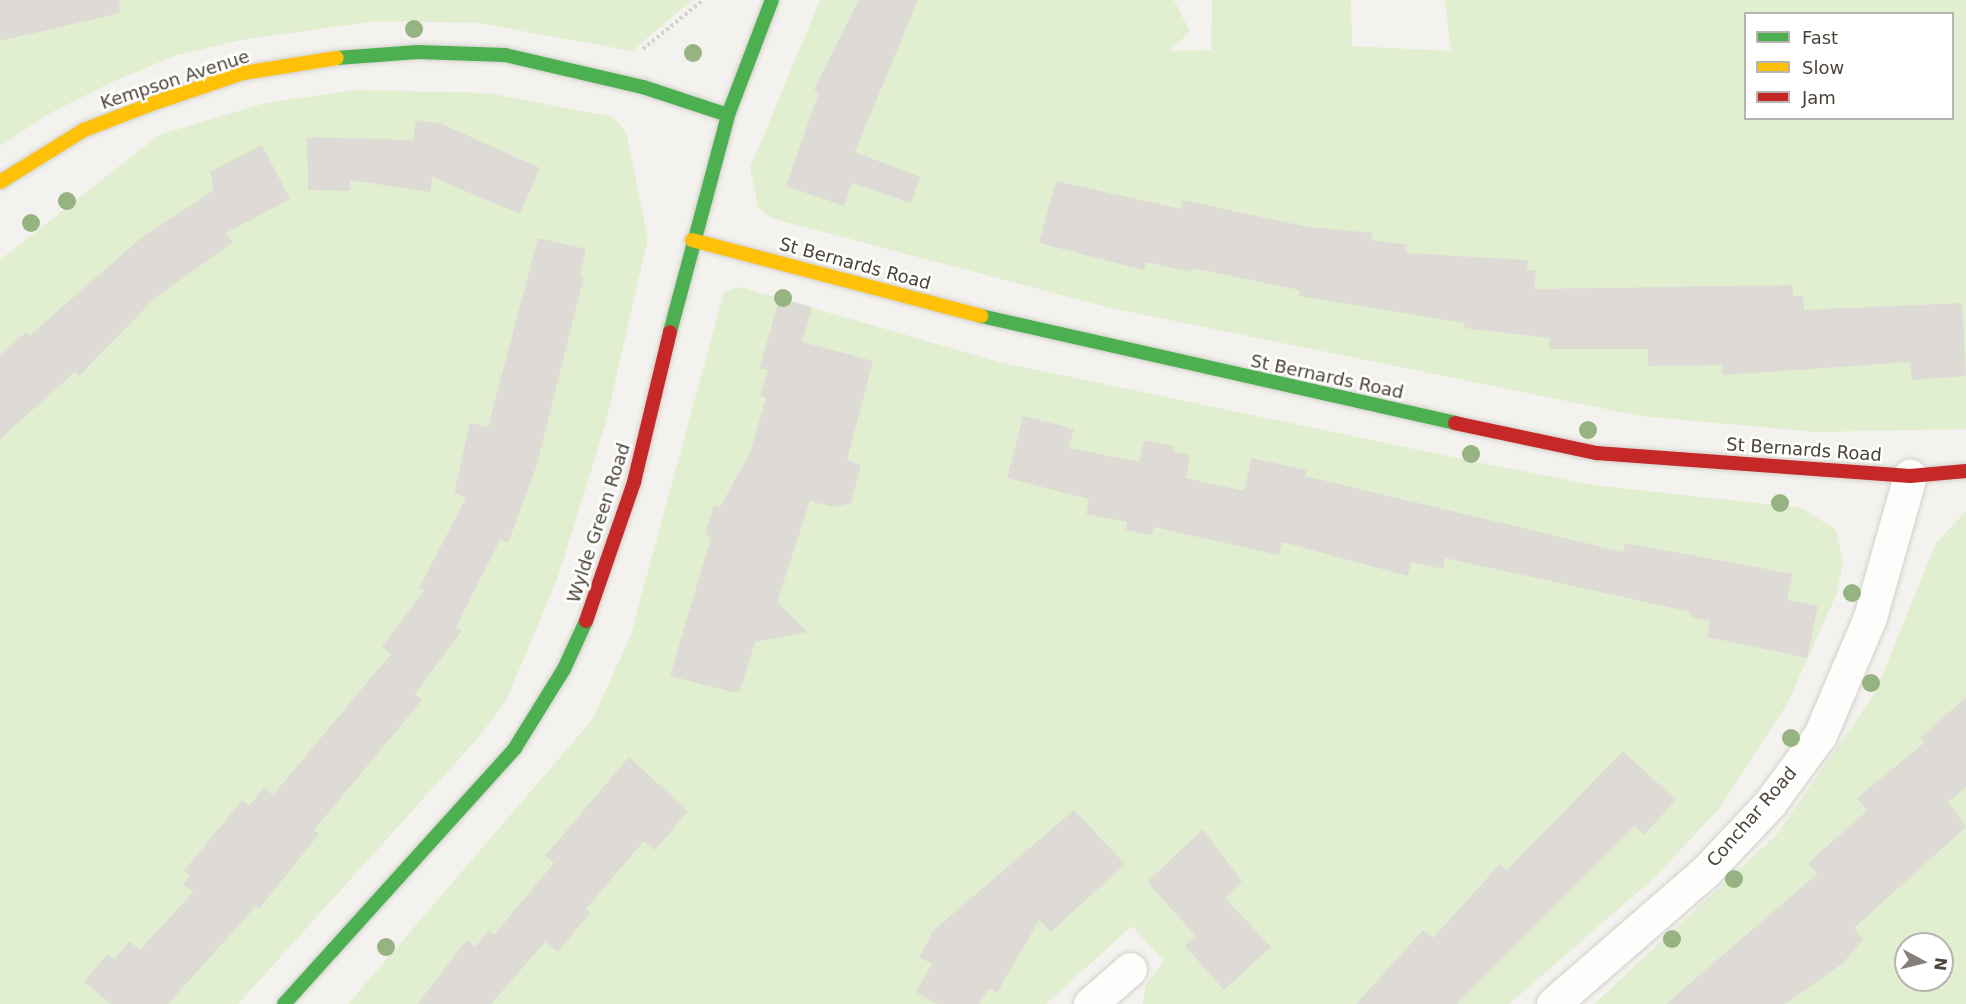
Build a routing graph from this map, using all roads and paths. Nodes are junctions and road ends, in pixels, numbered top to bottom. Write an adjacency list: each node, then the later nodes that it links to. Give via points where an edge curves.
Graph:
1 (703, 0): 3 (path)
2 (772, 0): 4 (street, Wylde Green Road)
3 (607, 78): 4 (street, Kempson Avenue); 5 (street, Kempson Avenue, via 505,55 418,52 330,58 243,74 157,102 84,130)
4 (728, 115): 6 (street, Wylde Green Road)
5 (0, 182)
6 (692, 240): 8 (street, St Bernards Road, via 1076,340 1596,453); 11 (street, Wylde Green Road, via 634,482 602,585 564,669 515,748)
7 (1966, 471): 8 (street, St Bernards Road)
8 (1910, 476): 12 (street, Conchar Road, via 1870,617 1820,735 1770,803 1706,871)
9 (1130, 969): 10 (street)
10 (1094, 1003)
11 (284, 1004)
12 (1553, 1004)

